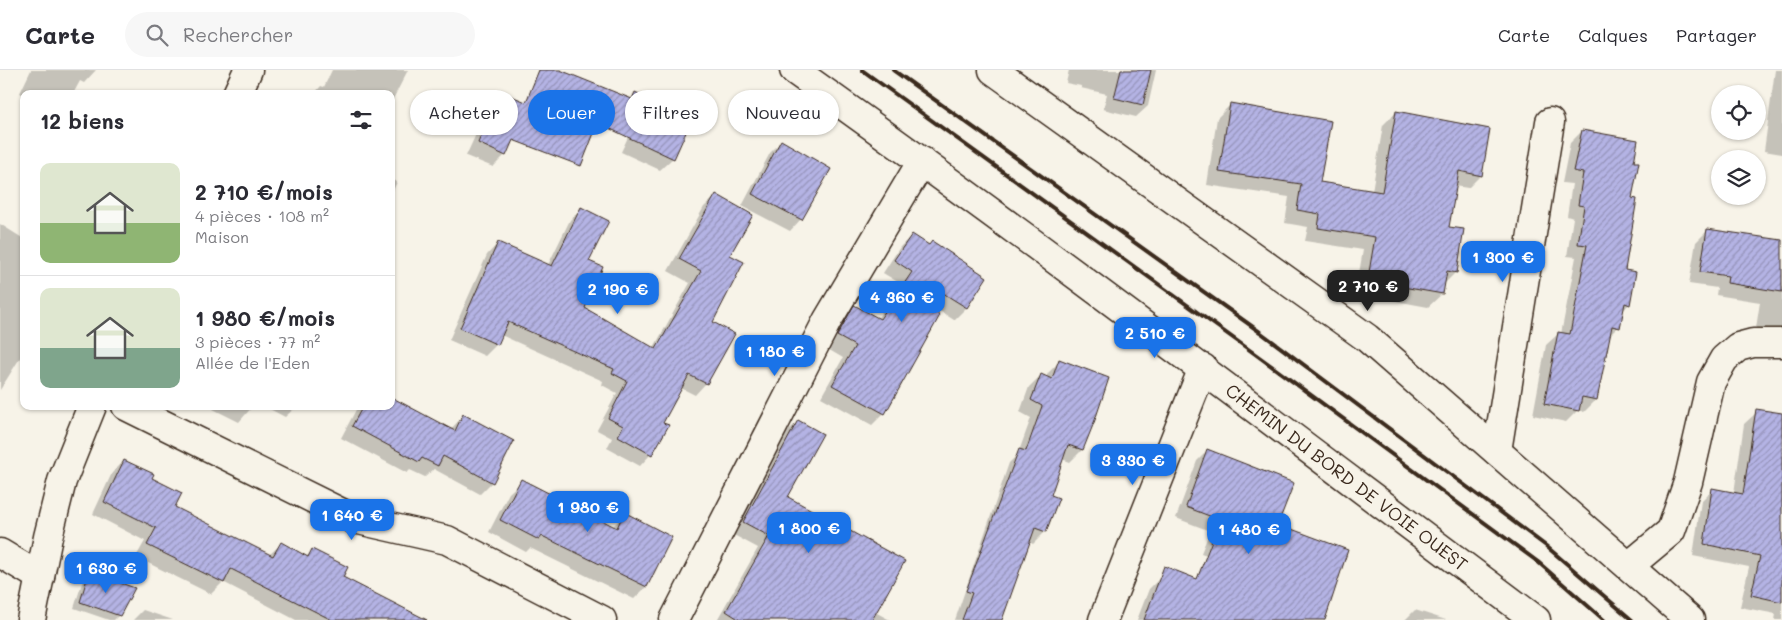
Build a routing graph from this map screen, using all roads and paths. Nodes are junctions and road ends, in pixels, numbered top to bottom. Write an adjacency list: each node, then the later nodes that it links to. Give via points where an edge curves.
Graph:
1 (248, 70): 4 (street)
2 (794, 70): 6 (street, CHEMIN DU BORD DE VOIE OUEST)
3 (993, 70): 11 (street, via 1367,338)
4 (239, 90)
5 (1550, 122): 11 (street)
6 (922, 160): 8 (street, CHEMIN DU BORD DE VOIE OUEST); 18 (street, via 827,321)
7 (1782, 343): 13 (street, via 1753,342 1738,347 1724,359 1711,382 1688,482 1671,531)
8 (1203, 368): 15 (street, CHEMIN DU BORD DE VOIE OUEST); 19 (street)
9 (90, 410): 14 (street, via 62,481)
10 (134, 410): 17 (street, via 354,519 447,540)
11 (1497, 451): 13 (street)
12 (0, 553): 14 (street)
13 (1629, 566): 20 (street)
14 (40, 577): 16 (street)
15 (1523, 616)
16 (31, 620)
17 (602, 620)
18 (674, 620)
19 (1103, 620)
20 (1690, 620)

